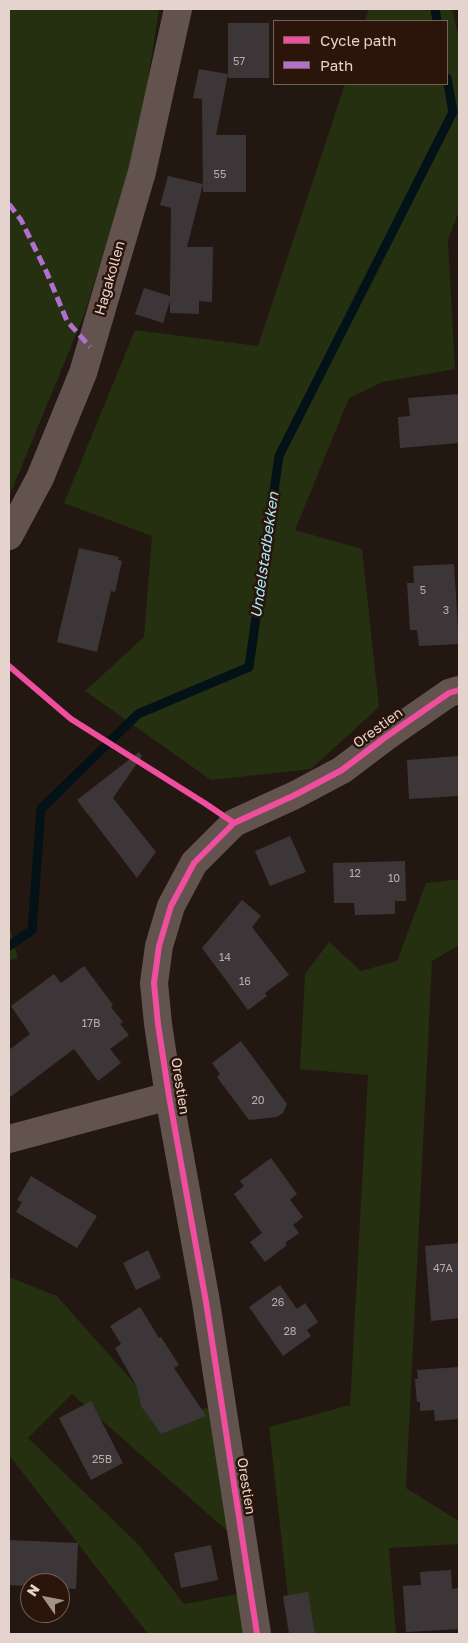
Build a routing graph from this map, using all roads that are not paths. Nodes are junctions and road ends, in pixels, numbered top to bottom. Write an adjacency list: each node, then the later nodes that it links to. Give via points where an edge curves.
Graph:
1 (178, 9): 2 (street, Hagakollen, via 142,172 82,373 40,478)
2 (9, 536)
3 (459, 690): 4 (street, Orestien, via 449,693 342,770 234,823 194,863 171,906 159,946 154,983)
4 (169, 1096): 5 (street, Orestien); 6 (street, Orestien, via 206,1302)
5 (9, 1139)
6 (257, 1634)

